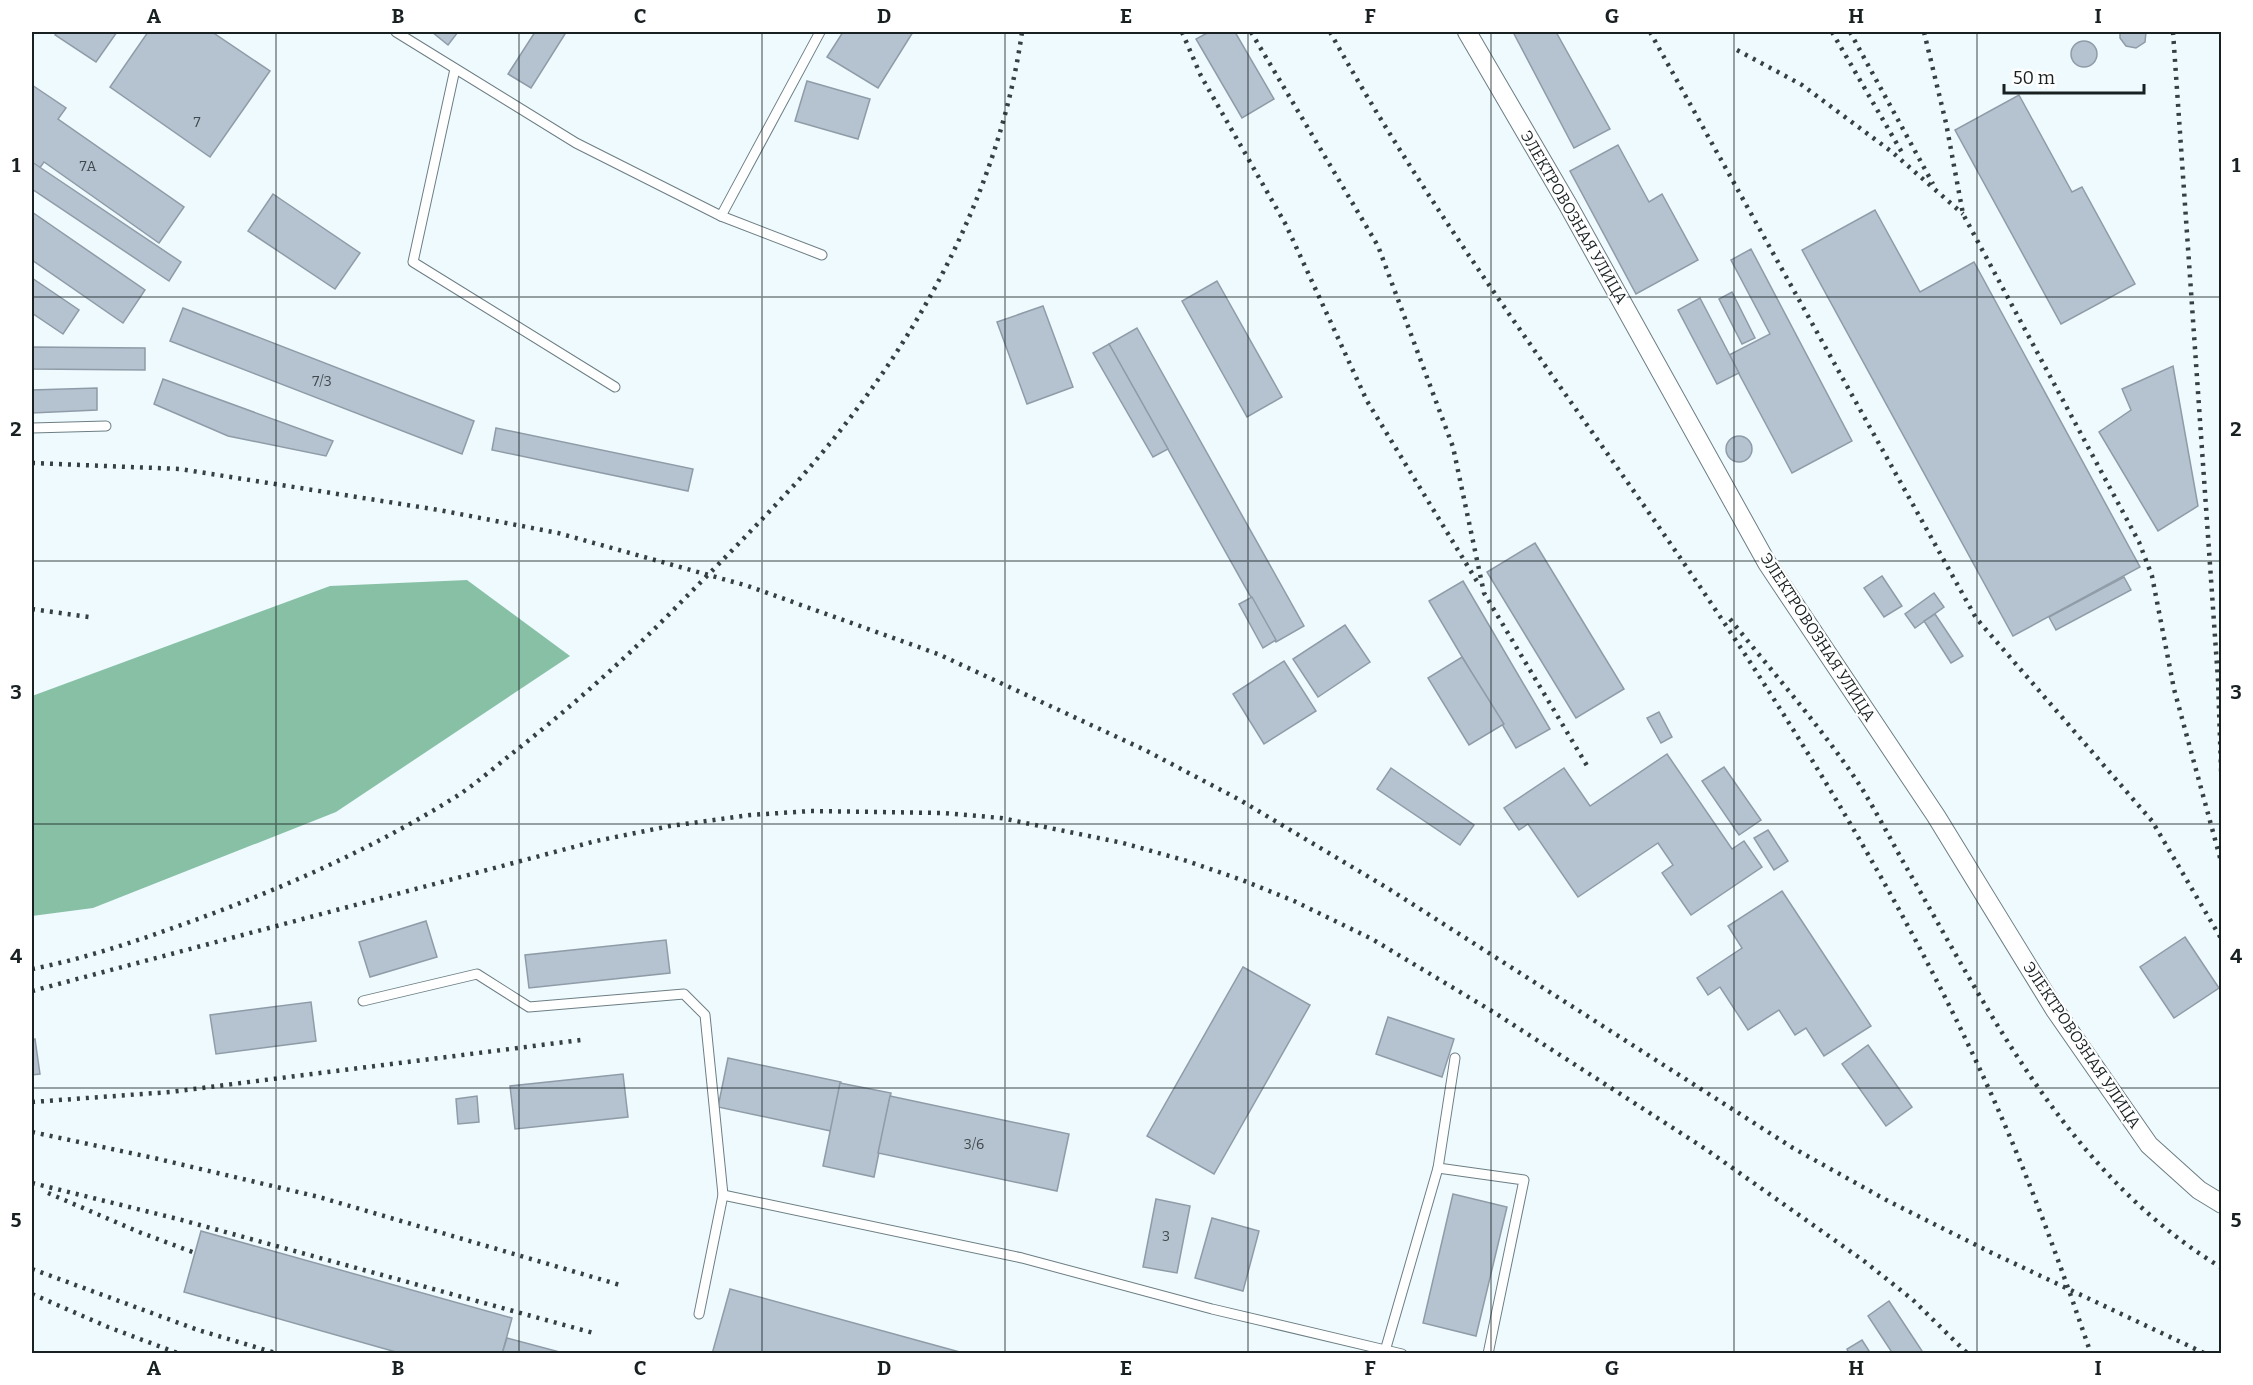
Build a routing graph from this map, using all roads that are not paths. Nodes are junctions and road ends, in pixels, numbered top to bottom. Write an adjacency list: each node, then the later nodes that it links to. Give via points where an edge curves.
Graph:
1 (396, 32): 4 (lane)
2 (820, 32): 5 (lane)
3 (1467, 32): 14 (street, ЭЛЕКТРОВОЗНАЯ УЛИЦА, via 1767,563 1936,816 2055,1010 2149,1145 2199,1190)
4 (455, 69): 5 (lane, via 576,143); 7 (lane, via 412,262)
5 (721, 216): 6 (lane)
6 (822, 255)
7 (615, 387)
8 (106, 426): 9 (lane)
9 (32, 428)
10 (363, 1001): 13 (lane, via 477,974 529,1007 684,994 705,1016)
11 (1455, 1058): 12 (lane)
12 (1438, 1168): 16 (lane); 18 (lane, via 1524,1180)
13 (723, 1195): 15 (lane); 16 (lane, via 1022,1258)
14 (2222, 1204)
15 (699, 1314)
16 (1385, 1351): 17 (lane)
17 (1402, 1353)
18 (1488, 1353)

